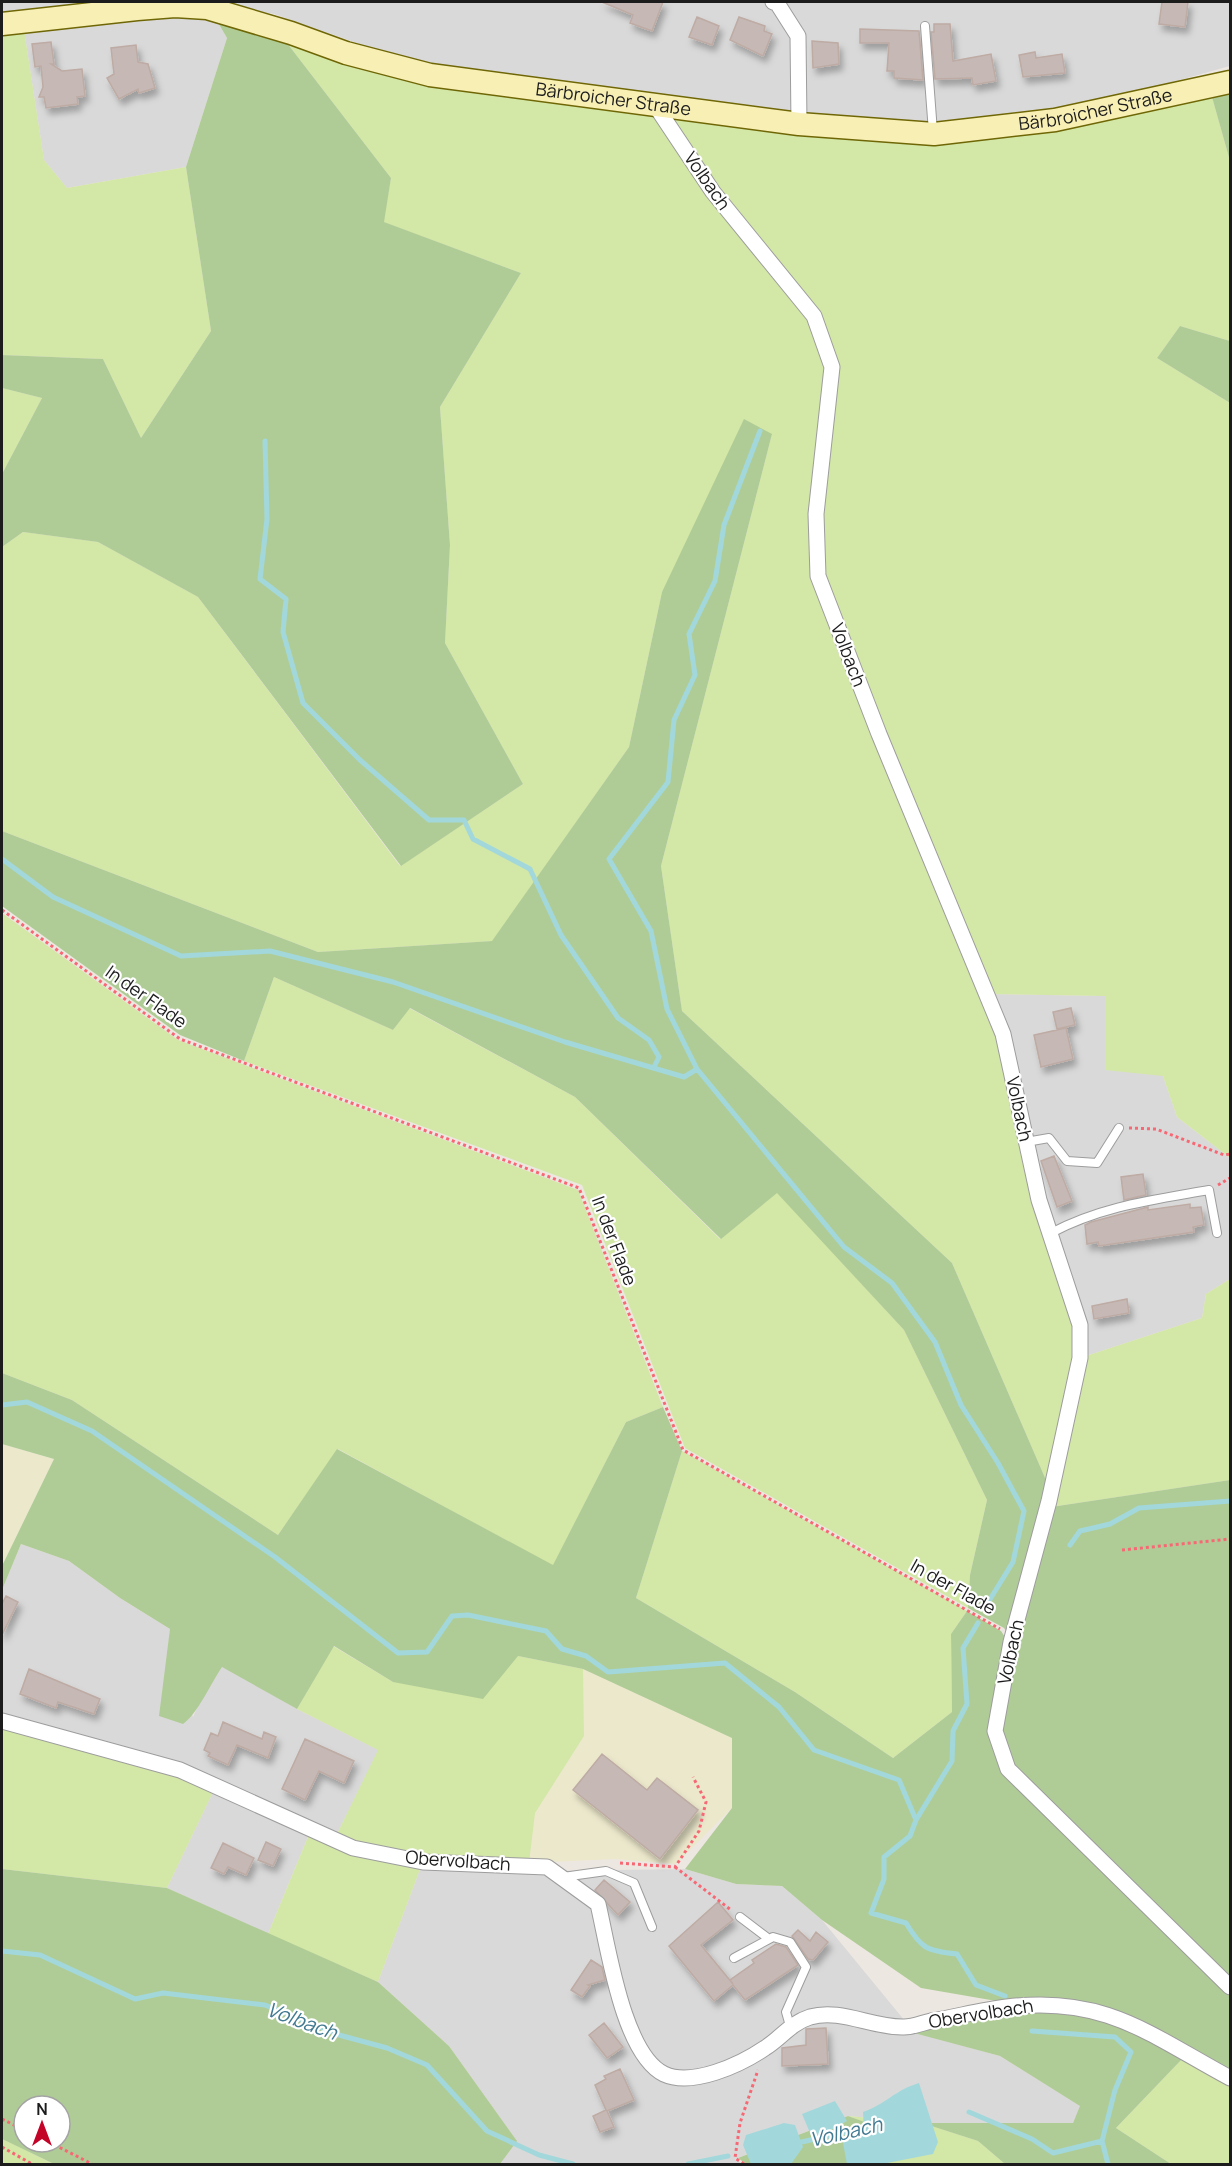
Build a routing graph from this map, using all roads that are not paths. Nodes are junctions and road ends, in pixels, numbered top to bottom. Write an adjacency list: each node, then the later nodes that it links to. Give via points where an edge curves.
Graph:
1 (773, 2): 6 (street, via 798,36)
2 (2, 24): 5 (main road, Bärbroicher Straße, via 146,8 207,8 403,70)
3 (925, 26): 7 (lane)
4 (1230, 82): 7 (main road, Bärbroicher Straße, via 1055,120)
5 (655, 105): 6 (main road, Bärbroicher Straße); 9 (street, Volbach, via 713,192 814,316 832,367 816,514 818,576 1003,1034)
6 (799, 124): 7 (main road, Bärbroicher Straße)
7 (934, 134)
8 (1119, 1128): 9 (lane, via 1097,1163 1067,1161 1049,1137)
9 (1026, 1142): 10 (street, Volbach)
10 (1051, 1233): 11 (lane, via 1107,1208 1209,1190); 18 (street, Volbach, via 1080,1325 1080,1358 1011,1642 995,1731 1008,1769)
11 (1217, 1233)
12 (2, 1721): 13 (street, Obervolbach, via 180,1770 353,1848 423,1862 547,1867)
13 (561, 1877): 15 (lane, via 606,1871 634,1883); 19 (street, Obervolbach, via 597,1904 627,2026 642,2052 662,2073 694,2079 766,2048)
14 (740, 1917): 16 (lane)
15 (652, 1927)
16 (769, 1939): 17 (lane); 19 (lane, via 790,1942 806,1967 786,2012)
17 (734, 1958)
18 (1230, 1987)
19 (790, 2026): 20 (street, Obervolbach, via 809,2017 830,2014 904,2027 1007,2007 1088,2008 1149,2031)
20 (1230, 2078)

